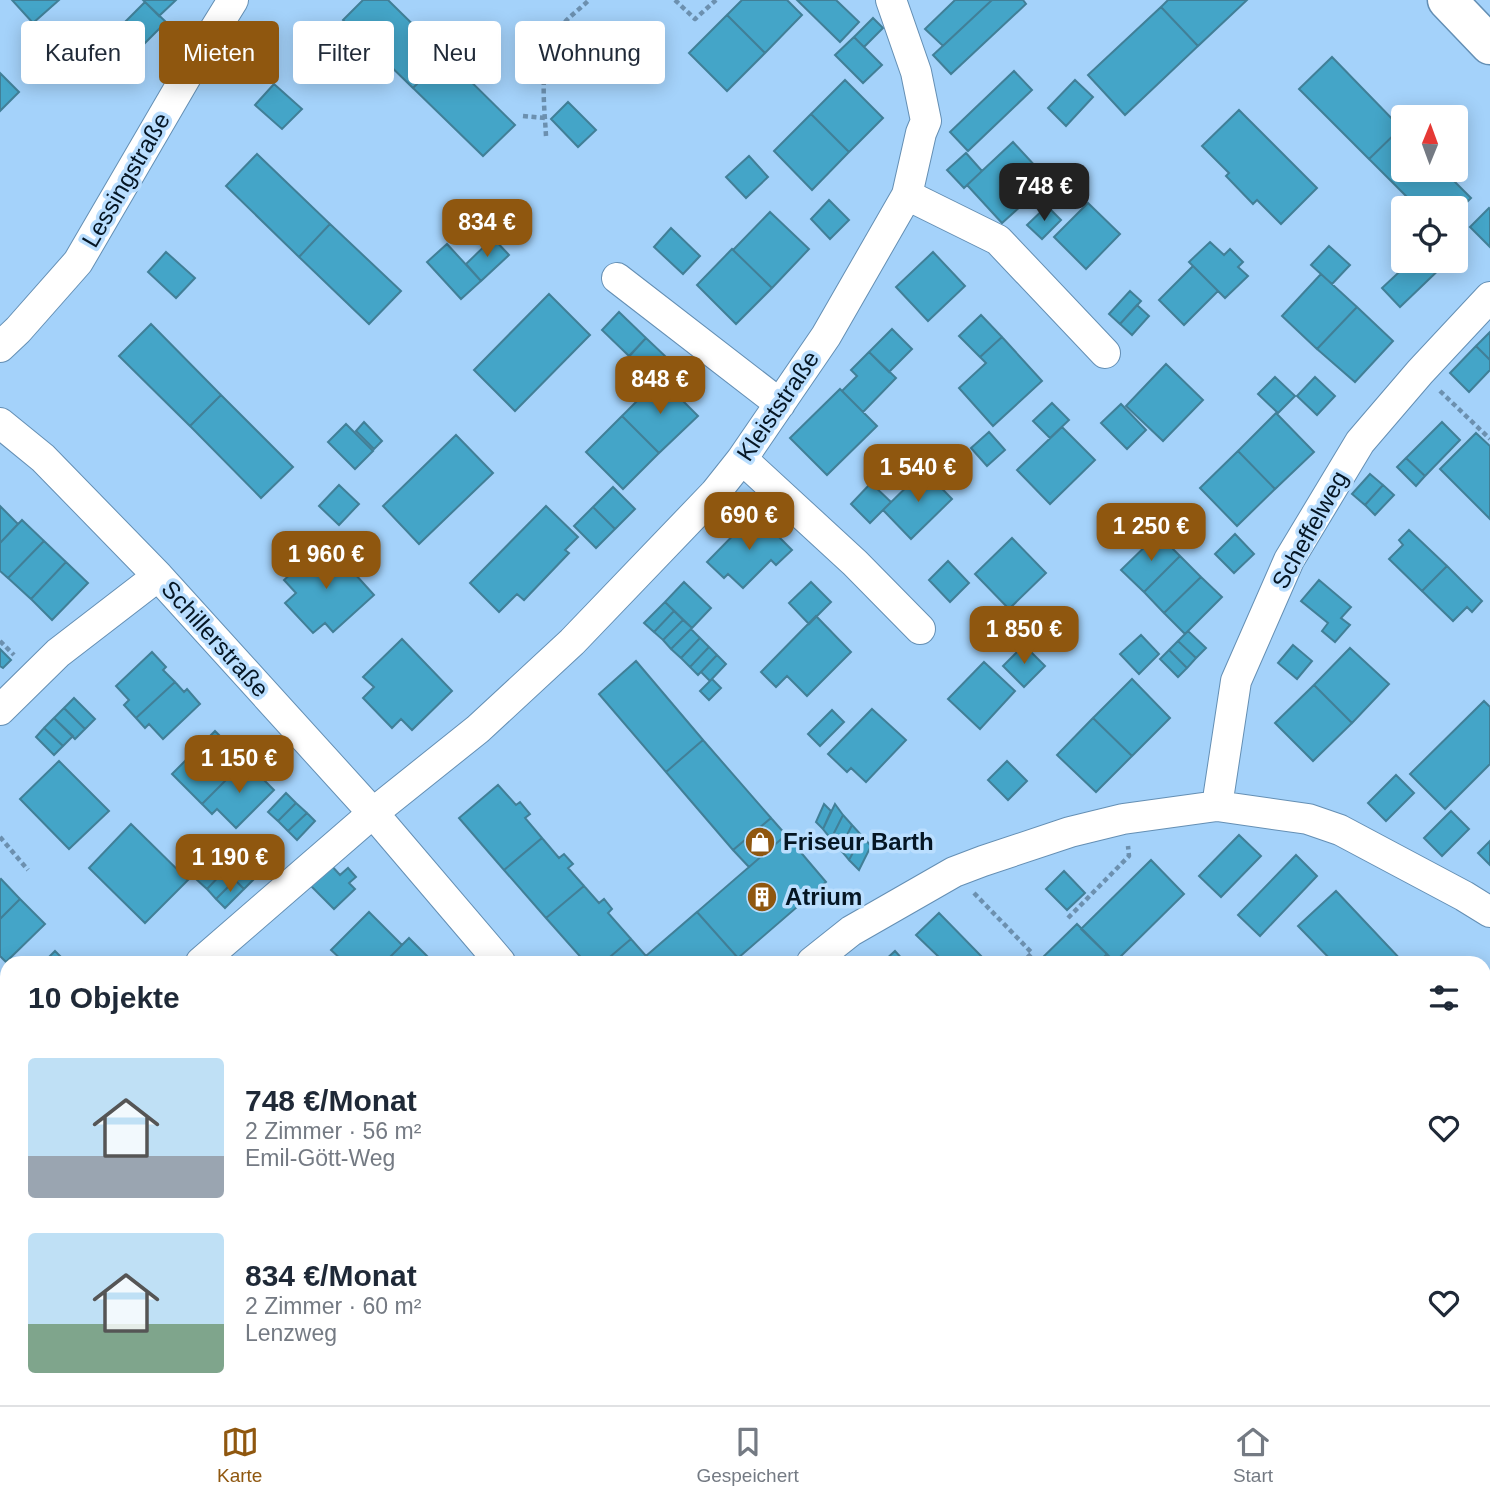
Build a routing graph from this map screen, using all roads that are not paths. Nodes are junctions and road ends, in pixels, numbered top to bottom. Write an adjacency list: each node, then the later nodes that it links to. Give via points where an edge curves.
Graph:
1 (233, 0): 8 (street, Lessingstraße, via 78,262)
2 (891, 0): 5 (street, Kleiststraße, via 916,72 926,121)
3 (1447, 0): 4 (main road)
4 (1490, 45)
5 (907, 195): 9 (street, via 998,240); 10 (street, Kleiststraße, via 826,336)
6 (617, 278): 10 (street)
7 (1490, 297): 16 (street, Scheffelweg, via 1360,442 1289,560 1236,681)
8 (0, 347)
9 (1105, 353)
10 (780, 404): 12 (street, Kleiststraße)
11 (0, 423): 13 (street, Schillerstraße, via 44,458)
12 (743, 459): 14 (street); 17 (street, Kleiststraße, via 572,642 478,729)
13 (158, 576): 15 (street, via 58,653); 17 (street, Schillerstraße)
14 (920, 629)
15 (0, 710)
16 (1217, 806): 18 (street, via 1308,819 1340,830); 21 (street, via 1070,832 954,872 851,931)
17 (373, 813): 19 (street, Kleiststraße); 20 (street, Schillerstraße)
18 (1490, 912)
19 (208, 956)
20 (495, 956)
21 (820, 956)

